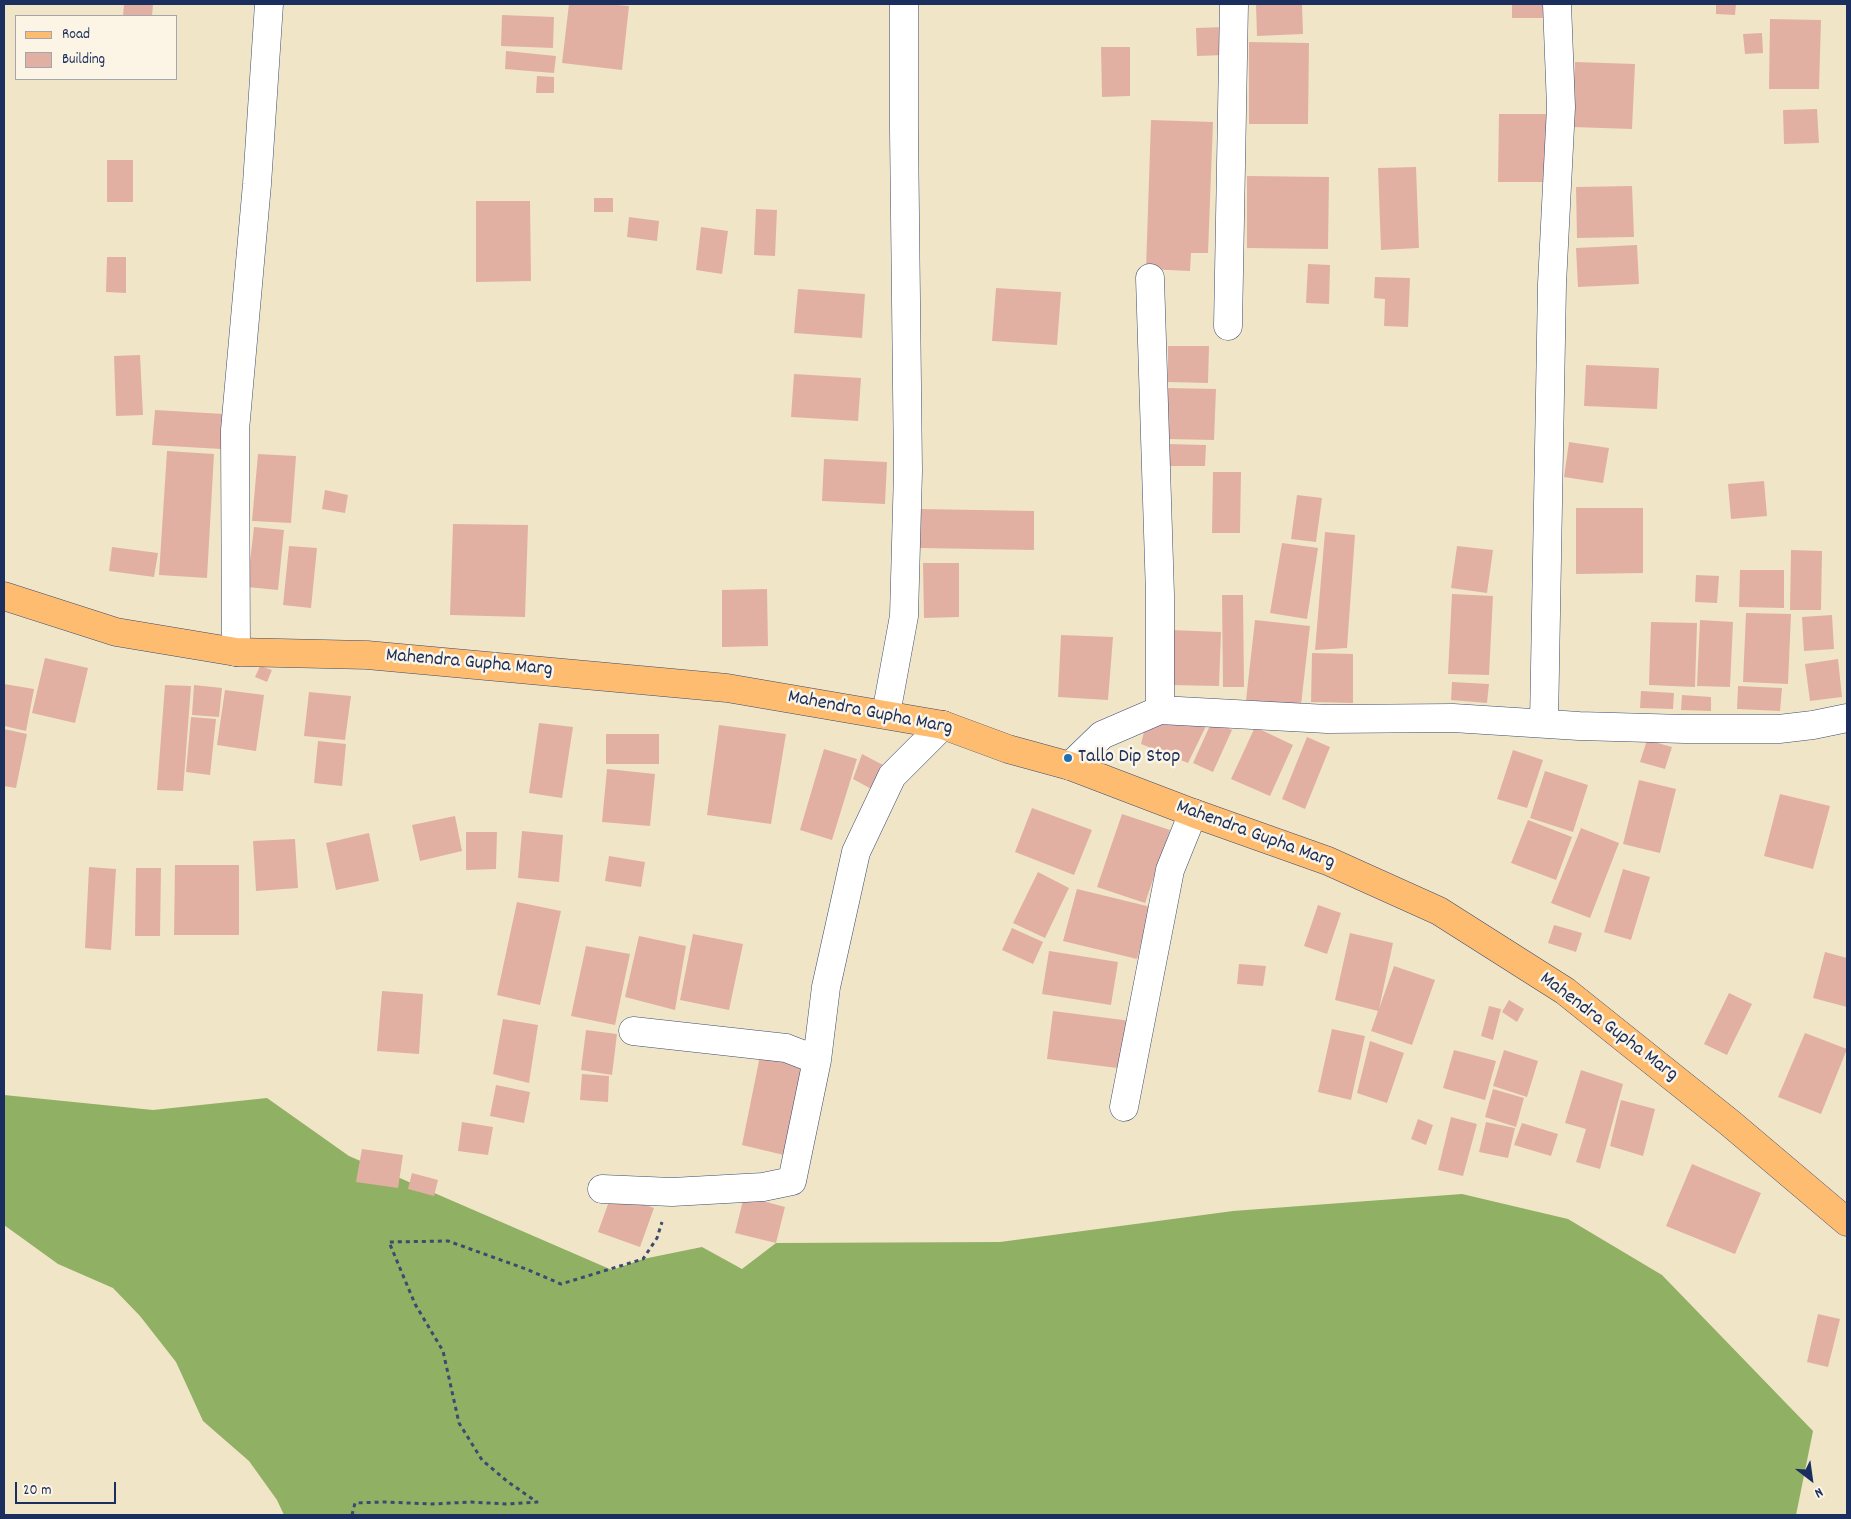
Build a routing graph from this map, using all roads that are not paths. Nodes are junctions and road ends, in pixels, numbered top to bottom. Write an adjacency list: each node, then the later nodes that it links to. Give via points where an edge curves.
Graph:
1 (269, 4): 8 (street, via 235,430)
2 (904, 4): 10 (street, via 908,471 904,616)
3 (1234, 4): 6 (street)
4 (1556, 4): 12 (street, via 1560,107 1552,284)
5 (1150, 278): 9 (street, via 1160,595)
6 (1228, 326)
7 (4, 596): 8 (main road, Mahendra Gupha Marg, via 116,632)
8 (236, 652): 10 (main road, Mahendra Gupha Marg, via 367,655 727,688)
9 (1160, 710): 12 (street, via 1327,719 1453,718); 14 (street, via 1102,736)
10 (886, 714): 13 (main road, Mahendra Gupha Marg)
11 (1847, 718): 12 (street, via 1779,728 1685,730)
12 (1544, 723)
13 (943, 725): 14 (main road, Mahendra Gupha Marg, via 1008,749); 17 (street, via 892,776 856,852 826,987)
14 (1070, 766): 15 (main road, Mahendra Gupha Marg)
15 (1193, 814): 18 (street, via 1170,870); 20 (main road, Mahendra Gupha Marg, via 1328,861 1440,911 1564,991 1730,1123)
16 (633, 1031): 17 (street, via 786,1048)
17 (817, 1060): 19 (street, via 792,1181 763,1187 672,1192)
18 (1124, 1107)
19 (602, 1189)
20 (1847, 1222)

